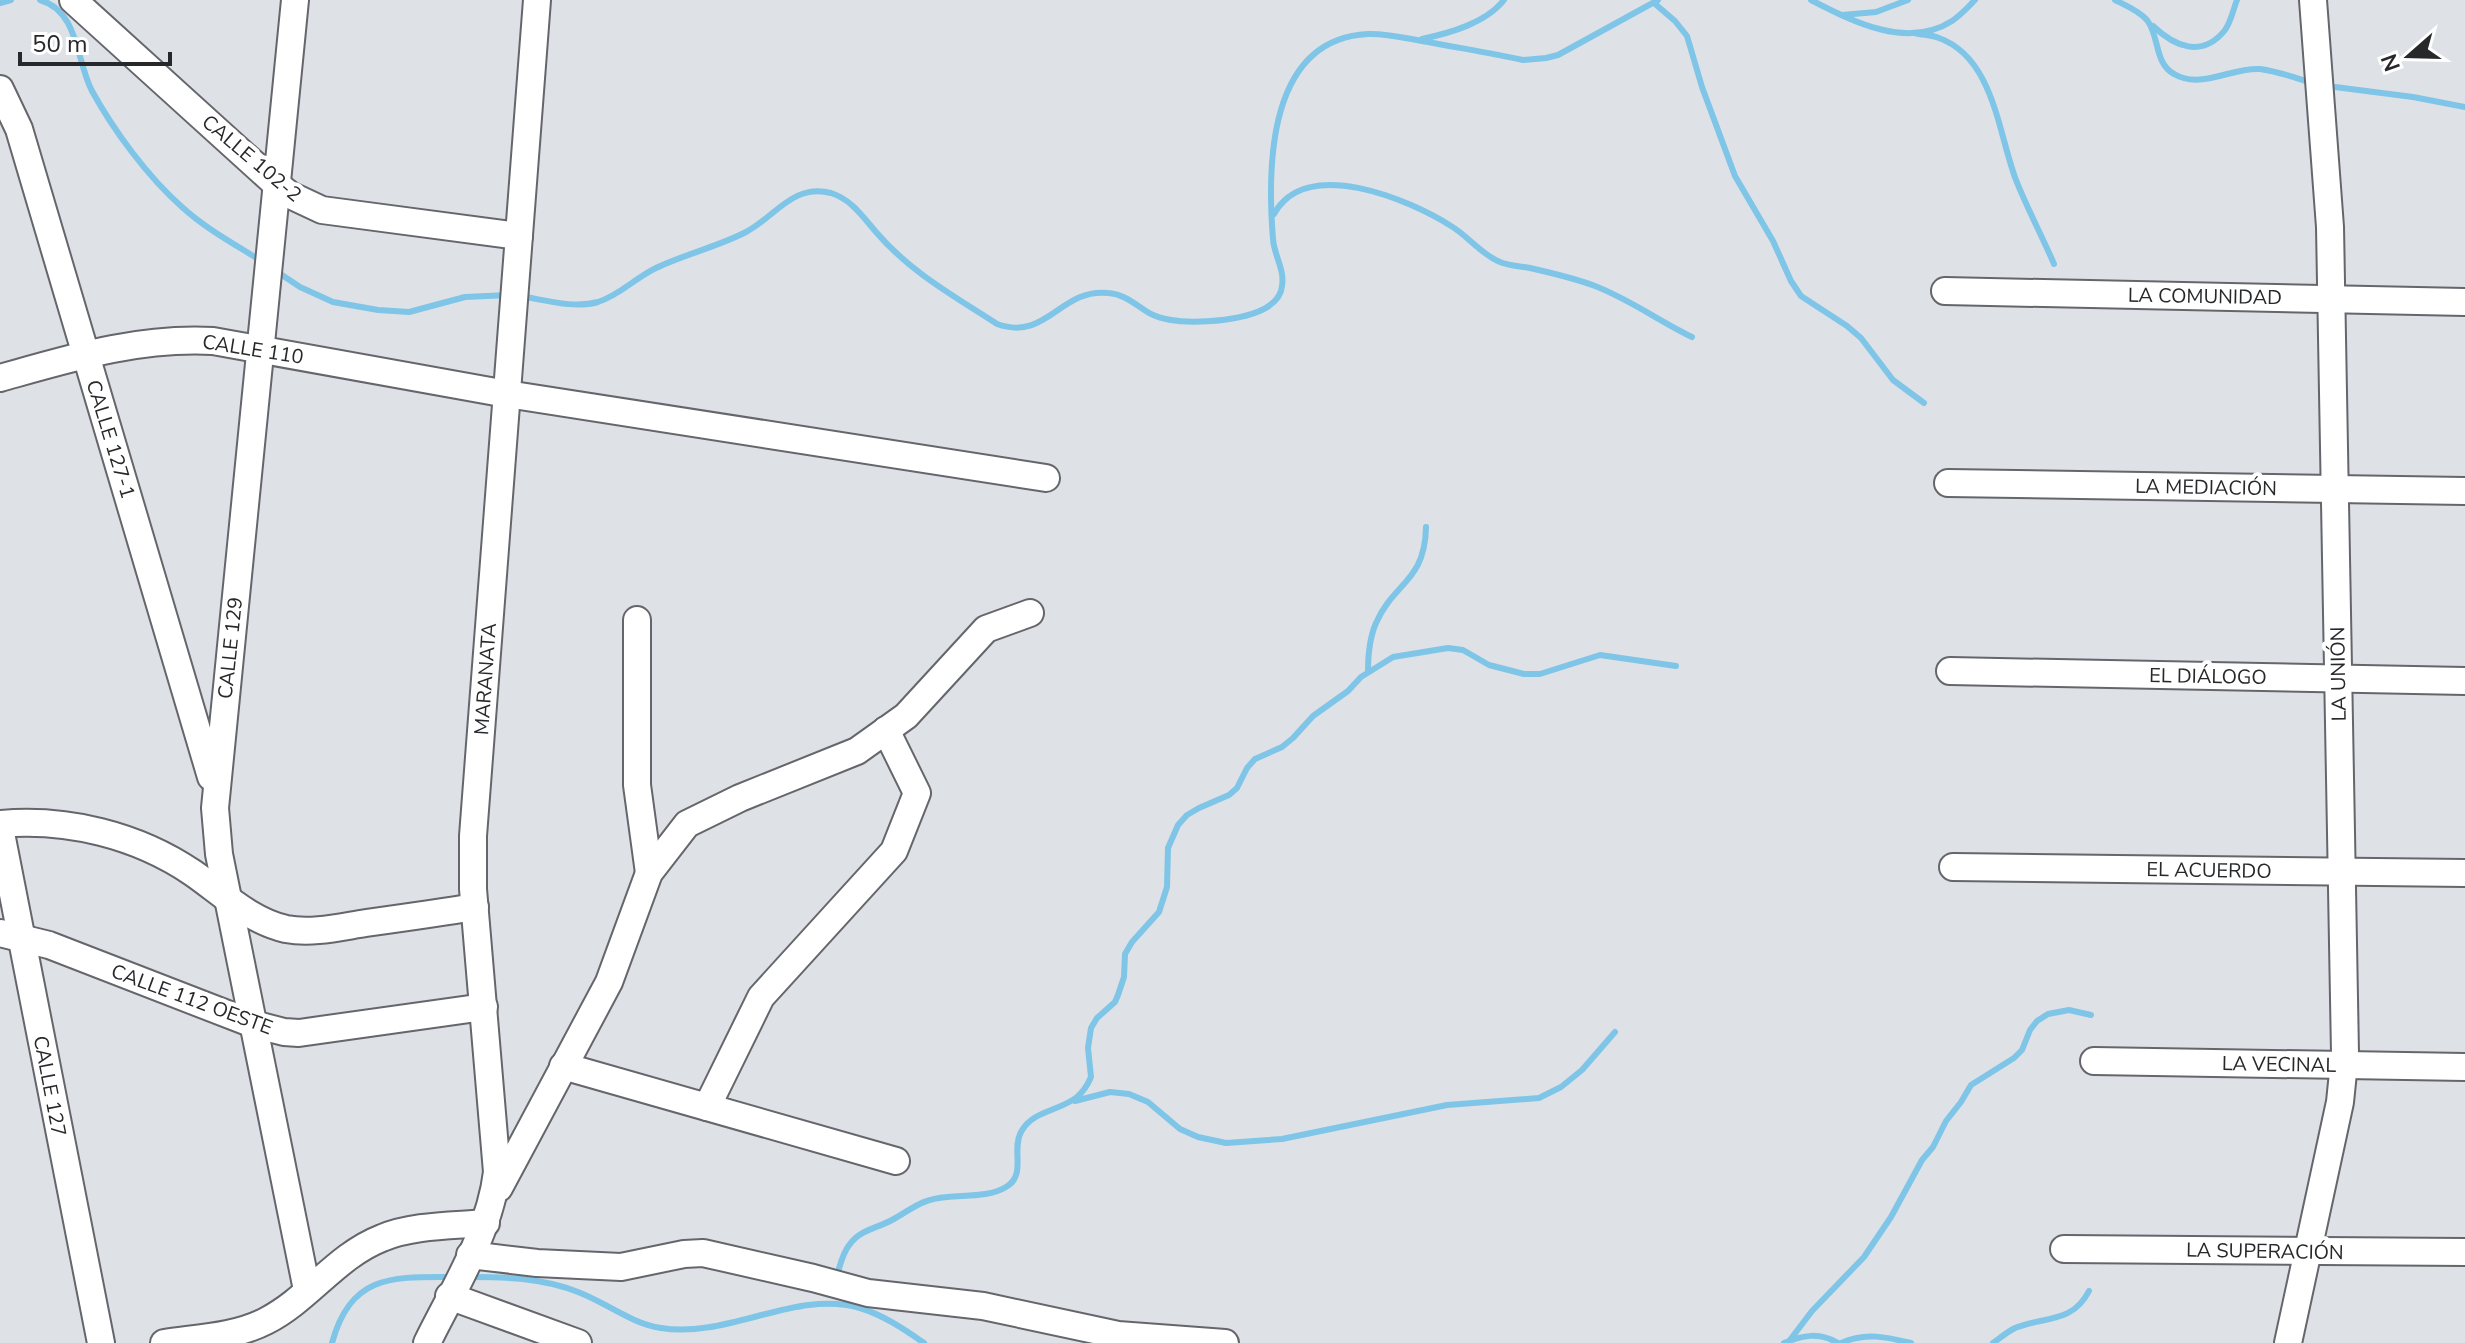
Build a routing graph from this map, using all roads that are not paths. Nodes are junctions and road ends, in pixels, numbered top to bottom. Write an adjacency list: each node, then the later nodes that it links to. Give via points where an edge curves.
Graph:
1 (73, 0): 6 (street, CALLE 102-2)
2 (295, 0): 6 (street, CALLE 129)
3 (537, 0): 7 (street, MARANATA)
4 (2313, 0): 9 (street, LA UNIÓN)
5 (0, 89): 12 (street, CALLE 127-1, via 19,129)
6 (276, 184): 7 (street, CALLE 102-2, via 322,210); 11 (street, CALLE 129)
7 (519, 236): 14 (street, MARANATA)
8 (1945, 291): 9 (street, LA COMUNIDAD)
9 (2332, 299): 10 (street, LA COMUNIDAD); 17 (street, LA UNIÓN)
10 (2465, 302)
11 (260, 348): 12 (street, CALLE 110, via 188,340); 14 (street, CALLE 110); 25 (street, CALLE 129)
12 (86, 353): 13 (street, CALLE 110); 25 (street, CALLE 127-1)
13 (0, 378)
14 (507, 394): 15 (street, CALLE 110); 32 (street, MARANATA, via 474,819)
15 (1046, 478)
16 (1948, 483): 17 (street, LA MEDIACIÓN)
17 (2335, 489): 18 (street, LA MEDIACIÓN); 22 (street, LA UNIÓN)
18 (2465, 491)
19 (1030, 613): 24 (street, via 986,629 906,716)
20 (637, 620): 29 (street, via 637,785)
21 (1950, 671): 22 (street, EL DIÁLOGO)
22 (2338, 678): 23 (street, EL DIÁLOGO); 28 (street, LA UNIÓN)
23 (2465, 681)
24 (886, 730): 29 (street, via 857,751 687,824); 40 (street, via 917,793 894,851 761,997)
25 (216, 792): 31 (street, CALLE 129, via 217,839)
26 (0, 826): 31 (street, via 35,822 117,837 156,851); 33 (street, CALLE 127)
27 (1953, 867): 28 (street, EL ACUERDO)
28 (2342, 871): 30 (street, EL ACUERDO); 37 (street, LA UNIÓN)
29 (649, 873): 38 (street, via 609,982)
30 (2465, 873)
31 (228, 898): 32 (street, via 258,919 304,931); 35 (street, CALLE 129)
32 (475, 907): 34 (street, MARANATA)
33 (11, 935): 35 (street, CALLE 112 OESTE); 49 (street, CALLE 127)
34 (484, 1007): 35 (street, CALLE 112 OESTE, via 299,1033); 42 (street, MARANATA, via 497,1147)
35 (253, 1024): 47 (street, CALLE 129)
36 (2094, 1061): 37 (street, LA VECINAL)
37 (2344, 1065): 39 (street, LA VECINAL); 44 (street, LA UNIÓN)
38 (563, 1066): 40 (street); 42 (street)
39 (2465, 1067)
40 (707, 1107): 41 (street)
41 (896, 1161)
42 (490, 1211): 46 (street, MARANATA); 47 (street, via 385,1236 354,1252)
43 (2064, 1249): 44 (street, LA SUPERACIÓN)
44 (2308, 1251): 45 (street, LA SUPERACIÓN); 54 (street, LA UNIÓN)
45 (2465, 1252)
46 (470, 1255): 48 (street, MARANATA); 53 (street, via 621,1267 703,1253 868,1293 983,1306 1118,1335)
47 (307, 1290): 50 (street, via 254,1327)
48 (449, 1296): 51 (street, MARANATA); 52 (street)
49 (101, 1343)
50 (164, 1343)
51 (427, 1343)
52 (578, 1343)
53 (1225, 1343)
54 (2288, 1343)

